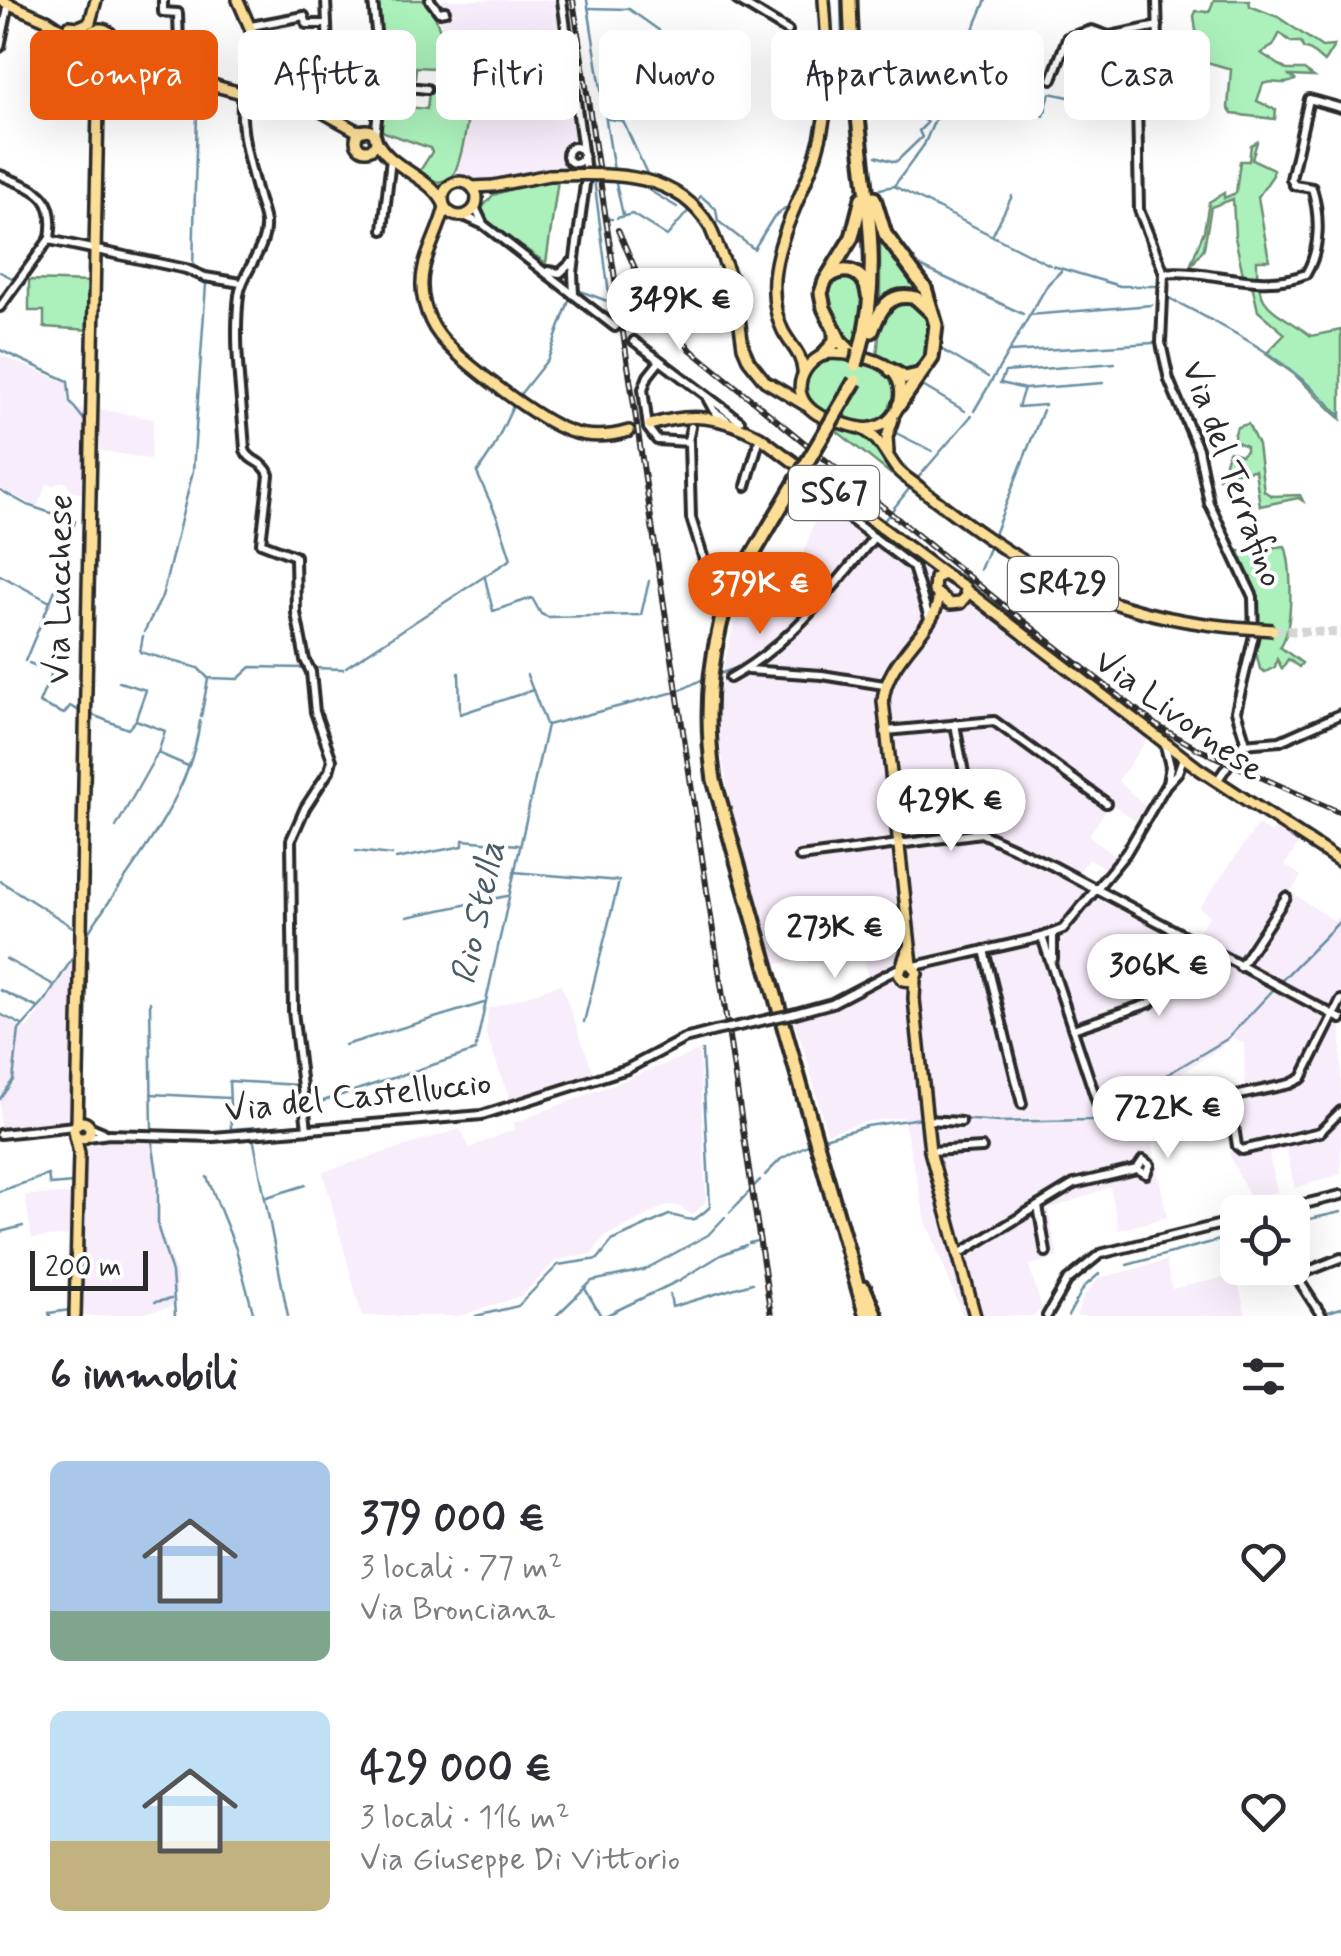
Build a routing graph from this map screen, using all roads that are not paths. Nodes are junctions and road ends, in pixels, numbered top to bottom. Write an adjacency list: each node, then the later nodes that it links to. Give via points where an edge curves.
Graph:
1 (97, 0): 14 (main road, via 85,25); 20 (main road)
2 (163, 0): 21 (street, via 163,12 178,13)
3 (238, 0): 16 (main road)
4 (326, 0): 15 (street)
5 (373, 0): 24 (street)
6 (430, 0): 13 (street)
7 (562, 0): 37 (street)
8 (737, 0): 25 (street)
9 (824, 0): 75 (main road, via 824,127 774,278 778,318)
10 (852, 0): 44 (highway); 48 (highway)
11 (1157, 0): 17 (street, Via del Terrafino)
12 (4, 4): 14 (main road); 26 (street)
13 (445, 11)
14 (47, 20): 18 (main road); 19 (main road)
15 (327, 24): 16 (street, via 296,16); 23 (street)
16 (251, 26): 22 (main road)
17 (1158, 26): 27 (street, via 1067,38); 64 (street, Via del Terrafino, via 1157,50 1136,98 1138,199)
18 (62, 30)
19 (69, 30)
20 (94, 30)
21 (179, 30)
22 (253, 30)
23 (327, 30)
24 (376, 30)
25 (788, 30)
26 (0, 47)
27 (1052, 79)
28 (416, 88): 29 (street)
29 (427, 89)
30 (1341, 108): 64 (street, via 1308,102 1291,180 1312,188 1317,209 1318,246 1306,274 1242,280)
31 (98, 120): 60 (main road, Via Lucchese)
32 (243, 120): 67 (street, via 265,226)
33 (339, 120): 36 (main road)
34 (341, 120): 36 (street)
35 (377, 120): 38 (street)
36 (344, 123): 38 (main road); 39 (main road)
37 (580, 132): 40 (street); 42 (street)
38 (370, 134): 39 (main road); 41 (main road, via 374,146); 43 (main road)
39 (356, 141): 41 (main road)
40 (570, 148): 42 (street); 45 (street)
41 (368, 150): 43 (main road)
42 (583, 153): 45 (street); 46 (street)
43 (388, 156): 49 (main road); 58 (street)
44 (863, 158): 66 (highway, via 857,226); 73 (highway, via 873,255)
45 (573, 163): 46 (street)
46 (586, 172): 61 (street)
47 (0, 176): 59 (street, via 49,204)
48 (870, 177): 70 (highway, via 882,229 920,280); 76 (highway, via 876,308)
49 (424, 182): 51 (main road); 53 (main road)
50 (510, 182): 52 (main road); 54 (main road); 82 (main road, bridge, via 549,175 630,178 686,197 710,227 734,288 746,356)
51 (454, 183): 52 (main road); 53 (main road, via 445,191)
52 (472, 187): 54 (main road)
53 (445, 206): 55 (main road); 57 (main road)
54 (476, 206): 55 (main road); 56 (street)
55 (461, 216): 56 (street); 57 (main road)
56 (484, 225): 62 (street)
57 (440, 227): 90 (main road, via 422,272 422,294 429,318 454,350 551,423 601,436)
58 (383, 230)
59 (50, 238): 60 (street); 69 (street)
60 (95, 250): 67 (street); 145 (main road, Via Lucchese)
61 (574, 258): 62 (street, via 560,274); 63 (street)
62 (537, 266): 65 (street)
63 (572, 272): 65 (street); 68 (street)
64 (1164, 273): 115 (street, Via del Terrafino, via 1161,343 1169,380 1198,449 1209,504 1253,597 1254,635 1236,711)
65 (554, 280): 68 (street)
66 (826, 280): 72 (highway, via 821,296); 73 (highway, via 843,270 864,279)
67 (242, 282): 144 (street, via 237,363 245,450 269,474 261,543 296,556 296,613 332,760 292,840 293,1011)
68 (575, 296): 71 (street)
69 (0, 307)
70 (935, 322): 76 (highway, via 918,299 895,298 882,308); 80 (highway, via 935,349)
71 (615, 327)
72 (834, 328): 76 (highway, via 844,346); 77 (highway, via 835,342)
73 (866, 332): 76 (highway)
74 (634, 341): 78 (street, Via Livornese / SS67)
75 (796, 348): 77 (main road); 81 (main road)
76 (862, 353): 77 (main road); 79 (main road); 98 (highway, bridge); 98 (highway, bridge, via 855,380)
77 (822, 355): 81 (main road)
78 (660, 361): 83 (street, Via Livornese / SS67); 92 (street, via 643,387 648,430 659,441)
79 (891, 370): 80 (highway, via 910,379); 85 (main road, via 899,385)
80 (925, 370): 85 (highway)
81 (803, 373): 82 (main road, via 790,386); 84 (main road, via 801,394)
82 (776, 387): 84 (main road)
83 (704, 395): 86 (street, via 705,410); 87 (street, Via Livornese / SS67, via 714,411)
84 (808, 406): 89 (main road)
85 (898, 408): 89 (main road, via 878,427); 93 (main road, via 888,433)
86 (691, 421): 87 (main road, SS67); 88 (main road, SS67); 92 (street)
87 (736, 422): 91 (main road, Via Livornese / SS67)
88 (650, 424)
89 (861, 428): 93 (main road, SR429)
90 (629, 432)
91 (760, 437): 94 (street); 97 (main road, Via Livornese / SS67)
92 (688, 440): 102 (street, via 691,518 705,563)
93 (889, 454): 107 (main road, SR429, bridge, via 900,472 1012,556 1071,588 1151,616)
94 (746, 486)
95 (834, 507): 96 (street)
96 (874, 537): 106 (street, via 916,570); 108 (street, via 791,632)
97 (929, 566): 99 (main road, Via Livornese / SS67); 100 (main road)
98 (740, 572): 160 (highway, via 714,680 719,779); 160 (highway, via 715,642 708,689 714,780)
99 (944, 574): 100 (main road); 101 (main road, Via Livornese / SS67)
100 (934, 581): 103 (main road)
101 (966, 590): 104 (main road); 105 (main road, Via Livornese / SS67)
102 (702, 594)
103 (938, 596): 104 (main road, Via Livornese / SS67); 106 (main road)
104 (956, 604): 105 (main road, Via Livornese / SS67); 106 (main road)
105 (988, 610): 114 (main road, Via Livornese / SS67)
106 (932, 614): 110 (main road)
107 (1273, 630)
108 (747, 670): 109 (street); 110 (street)
109 (730, 678)
110 (884, 685): 113 (main road)
111 (1341, 714): 115 (street, via 1286,739)
112 (955, 724): 113 (street); 122 (street, via 1000,723); 123 (street)
113 (886, 731): 124 (main road)
114 (1164, 742): 116 (main road, Via Livornese / SS67); 117 (street)
115 (1243, 744): 120 (street)
116 (1183, 756): 117 (street); 118 (main road, Via Livornese / SS67); 119 (street)
117 (1170, 766): 121 (street)
118 (1199, 768): 119 (street); 120 (main road, Via Livornese / SS67)
119 (1178, 772): 121 (street)
120 (1217, 781): 126 (main road, Via Livornese / SS67)
121 (1166, 784): 127 (street)
122 (1106, 803)
123 (975, 833): 124 (street); 127 (street)
124 (898, 844): 125 (street); 135 (main road)
125 (800, 857)
126 (1341, 862)
127 (1097, 889): 129 (street); 131 (street)
128 (1286, 897): 134 (street)
129 (1053, 934): 130 (street); 133 (street)
130 (1042, 937): 132 (street); 133 (street)
131 (1198, 945): 134 (street); 138 (street, via 1150,1004)
132 (984, 950): 135 (street, Via del Castelluccio); 139 (street)
133 (1053, 966): 138 (street)
134 (1240, 967): 137 (street)
135 (909, 972): 142 (main road); 144 (street, Via del Castelluccio, bridge, via 828,1004 684,1039 627,1069 498,1112)
136 (1341, 1000): 137 (street)
137 (1337, 1017): 141 (street, via 1302,1078 1233,1096 1230,1103 1242,1150 1315,1134)
138 (1073, 1028): 140 (street)
139 (1022, 1104)
140 (1098, 1106)
141 (1341, 1111)
142 (926, 1120): 143 (street); 148 (main road)
143 (961, 1122)
144 (307, 1129): 145 (street, Via del Castelluccio, via 213,1137)
145 (81, 1130): 146 (street, Via del Castelluccio); 159 (main road)
146 (0, 1134)
147 (982, 1148): 148 (street)
148 (930, 1151): 155 (main road)
149 (1137, 1169): 152 (street, via 1077,1182)
150 (1341, 1195): 151 (street)
151 (1310, 1203)
152 (1038, 1206): 154 (street); 155 (street)
153 (1220, 1224): 162 (street, via 1100,1254 1067,1280)
154 (1046, 1252)
155 (958, 1255): 161 (main road)
156 (1341, 1258): 157 (street)
157 (1310, 1270)
158 (1302, 1285): 163 (street)
159 (75, 1316)
160 (871, 1316)
161 (975, 1316)
162 (1046, 1316)
163 (1322, 1316)

